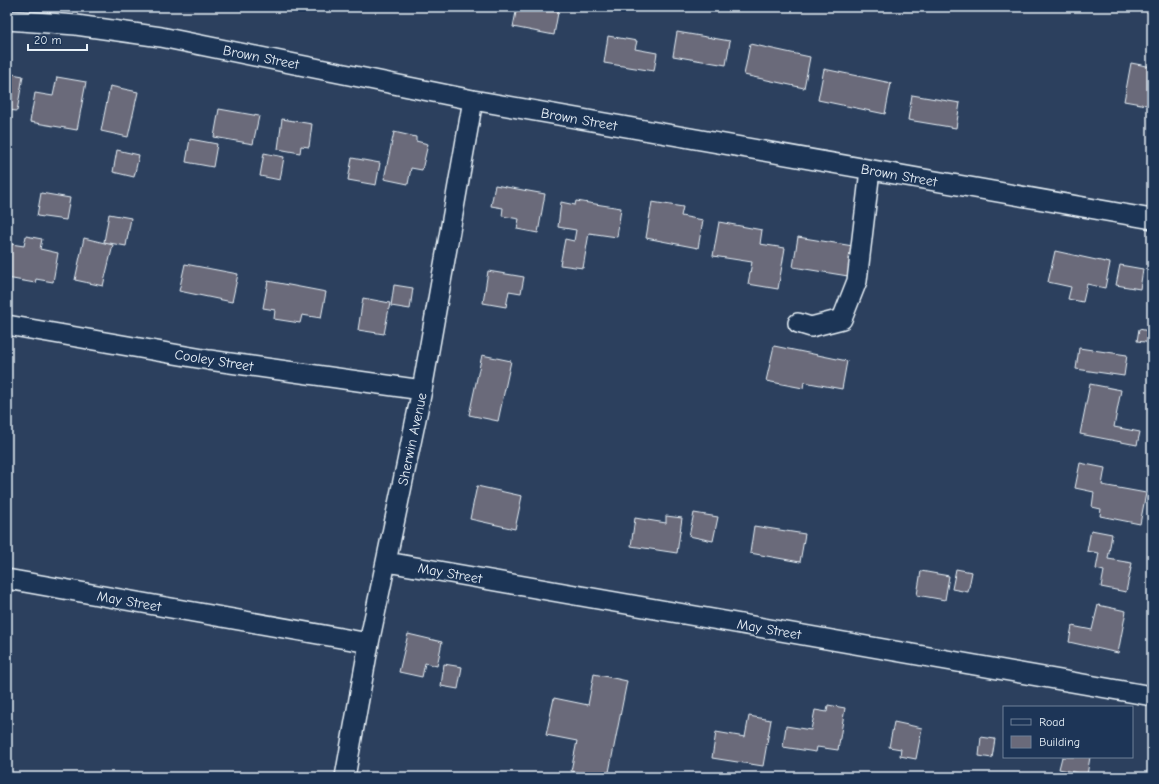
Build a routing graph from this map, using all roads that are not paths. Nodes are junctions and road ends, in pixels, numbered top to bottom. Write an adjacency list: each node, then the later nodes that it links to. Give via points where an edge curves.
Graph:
1 (7, 20): 2 (street, Brown Street, via 76,25 161,37)
2 (473, 100): 3 (street, Brown Street); 7 (street, Sherwin Avenue)
3 (870, 170): 4 (street, Brown Street); 5 (street, via 857,281 842,320 811,327)
4 (1152, 220)
5 (798, 323)
6 (7, 324): 7 (street, Cooley Street, via 209,360)
7 (422, 390): 8 (street, Sherwin Avenue)
8 (387, 562): 10 (street, Sherwin Avenue); 11 (street, May Street)
9 (7, 579): 10 (street, May Street)
10 (369, 643): 12 (street, Sherwin Avenue)
11 (1152, 696)
12 (345, 777)

